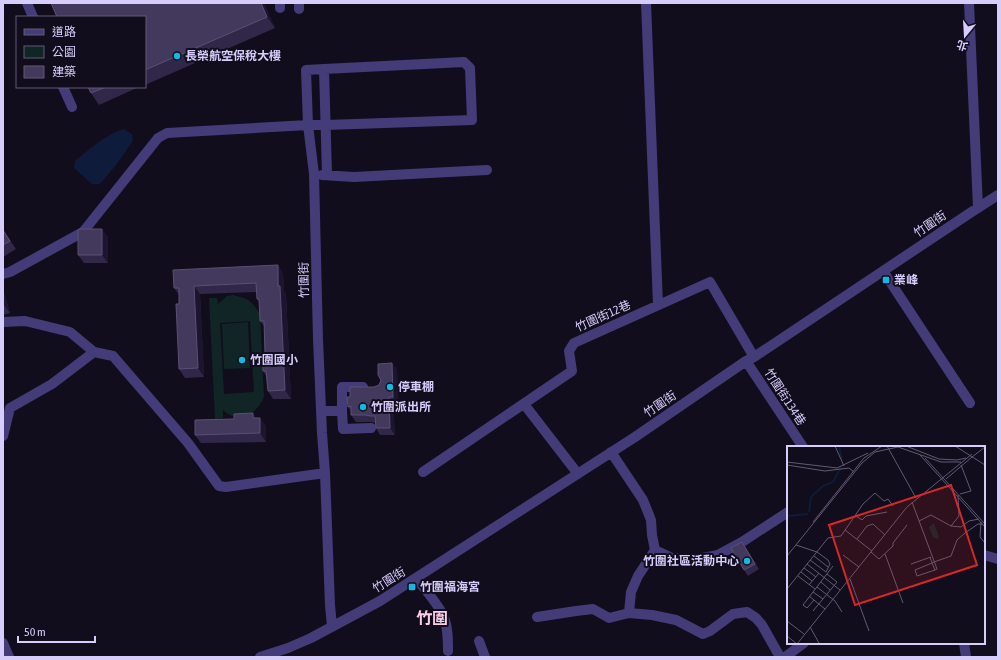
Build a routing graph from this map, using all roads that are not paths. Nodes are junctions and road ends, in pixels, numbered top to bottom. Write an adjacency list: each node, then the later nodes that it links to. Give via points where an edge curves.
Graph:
1 (27, 3): 4 (street)
2 (646, 3): 17 (street)
3 (969, 3): 14 (street)
4 (33, 16)
5 (324, 70): 8 (street); 8 (street, via 464,62 470,68 472,120); 9 (street, 竹圍街, via 306,70)
6 (63, 88): 7 (street)
7 (72, 107)
8 (326, 124): 9 (street); 12 (street)
9 (308, 125): 11 (street, 竹圍街); 16 (street, via 167,133 158,138 84,232)
10 (487, 170): 12 (street, via 354,177)
11 (314, 174): 12 (street); 24 (street, 竹圍街)
12 (327, 175)
13 (998, 195): 14 (street, 竹圍街)
14 (978, 208): 15 (street, 竹圍街)
15 (883, 271): 20 (street, 竹圍街); 22 (street)
16 (3, 274)
17 (658, 305): 20 (street, 竹圍街12巷, via 710,282); 23 (street, 竹圍街12巷, via 574,343 569,351 572,371)
18 (3, 322): 19 (street, via 25,322 70,332)
19 (94, 352): 27 (street, via 52,384 10,408); 30 (street, via 114,356 188,443 219,486)
20 (750, 359): 28 (street, 竹圍街134巷); 29 (street, 竹圍街)
21 (372, 387): 25 (street, via 342,388)
22 (970, 402)
23 (524, 404): 31 (street, 竹圍街12巷); 32 (street)
24 (321, 411): 25 (street); 30 (street, 竹圍街)
25 (342, 411): 26 (street, via 343,429)
26 (371, 428)
27 (3, 436)
28 (802, 446)
29 (611, 452): 32 (street, 竹圍街); 34 (street, via 643,500 651,520)
30 (325, 472): 40 (street, 竹圍街)
31 (423, 472)
32 (578, 474): 37 (street, 竹圍街)
33 (787, 513): 34 (street, via 718,555 698,559 672,558)
34 (655, 550): 38 (street, via 631,592)
35 (985, 555): 36 (street)
36 (998, 559)
37 (416, 578): 40 (street, 竹圍街); 45 (street, via 444,616)
38 (629, 613): 39 (street, via 609,618 593,609); 50 (street, via 676,620 703,634 733,614 747,612 762,625)
39 (537, 617)
40 (332, 627): 46 (street, 竹圍街)
41 (479, 641): 49 (street)
42 (3, 644): 47 (street)
43 (803, 644): 51 (street)
44 (964, 644): 52 (street)
45 (448, 651)
46 (289, 653): 48 (street, 竹圍街)
47 (9, 657)
48 (260, 657)
49 (485, 657)
50 (780, 657)
51 (785, 657)
52 (966, 657)

